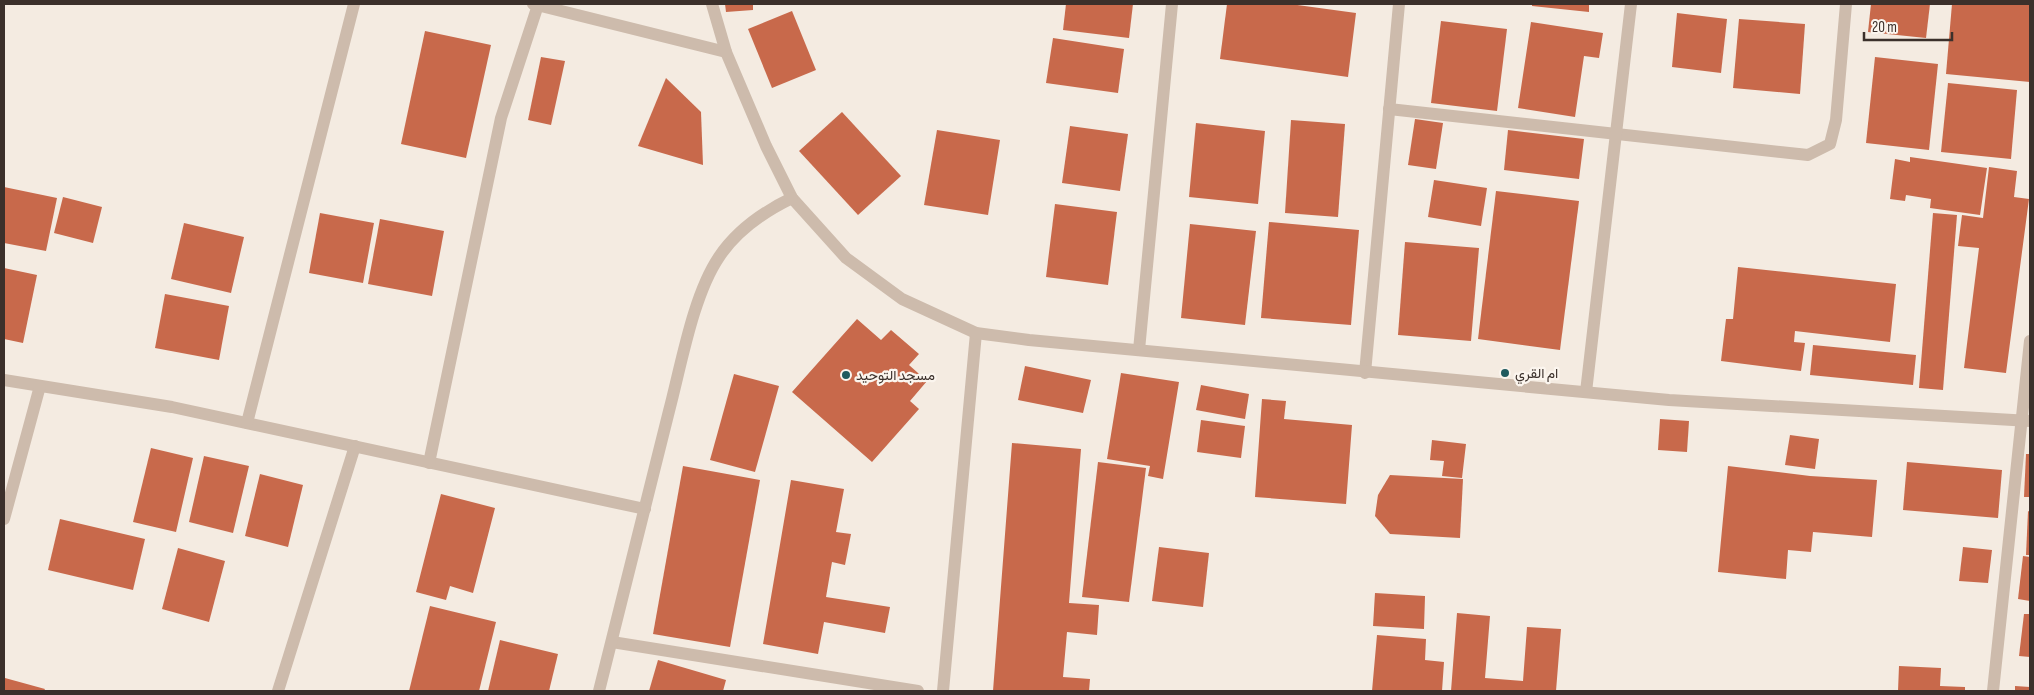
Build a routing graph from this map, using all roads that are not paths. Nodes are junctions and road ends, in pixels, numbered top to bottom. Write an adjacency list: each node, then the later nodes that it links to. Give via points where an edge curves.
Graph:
1 (354, 4): 20 (street)
2 (536, 4): 8 (street); 22 (street, via 501,118)
3 (712, 4): 8 (street)
4 (1172, 4): 14 (street)
5 (1399, 4): 9 (street)
6 (1631, 4): 10 (street)
7 (1846, 4): 10 (street, via 1836,120 1830,144 1808,155)
8 (726, 52): 11 (street)
9 (1389, 109): 10 (street); 15 (street)
10 (1617, 134): 18 (street)
11 (792, 198): 12 (street, via 846,258 902,298); 23 (street, via 752,221 719,256 706,279 685,347)
12 (976, 333): 14 (street); 29 (street)
13 (2030, 341): 19 (street)
14 (1139, 350): 15 (street)
15 (1365, 373): 18 (street)
16 (4, 380): 17 (street)
17 (40, 386): 20 (street, via 172,407); 24 (street)
18 (1586, 392): 19 (street, via 1669,400)
19 (2026, 421): 30 (street)
20 (247, 423): 21 (street)
21 (355, 446): 22 (street); 26 (street)
22 (429, 463): 23 (street)
23 (645, 509): 25 (street)
24 (4, 519)
25 (612, 642): 27 (street); 28 (street)
26 (278, 691)
27 (599, 691)
28 (918, 691)
29 (943, 691)
30 (1994, 691)

